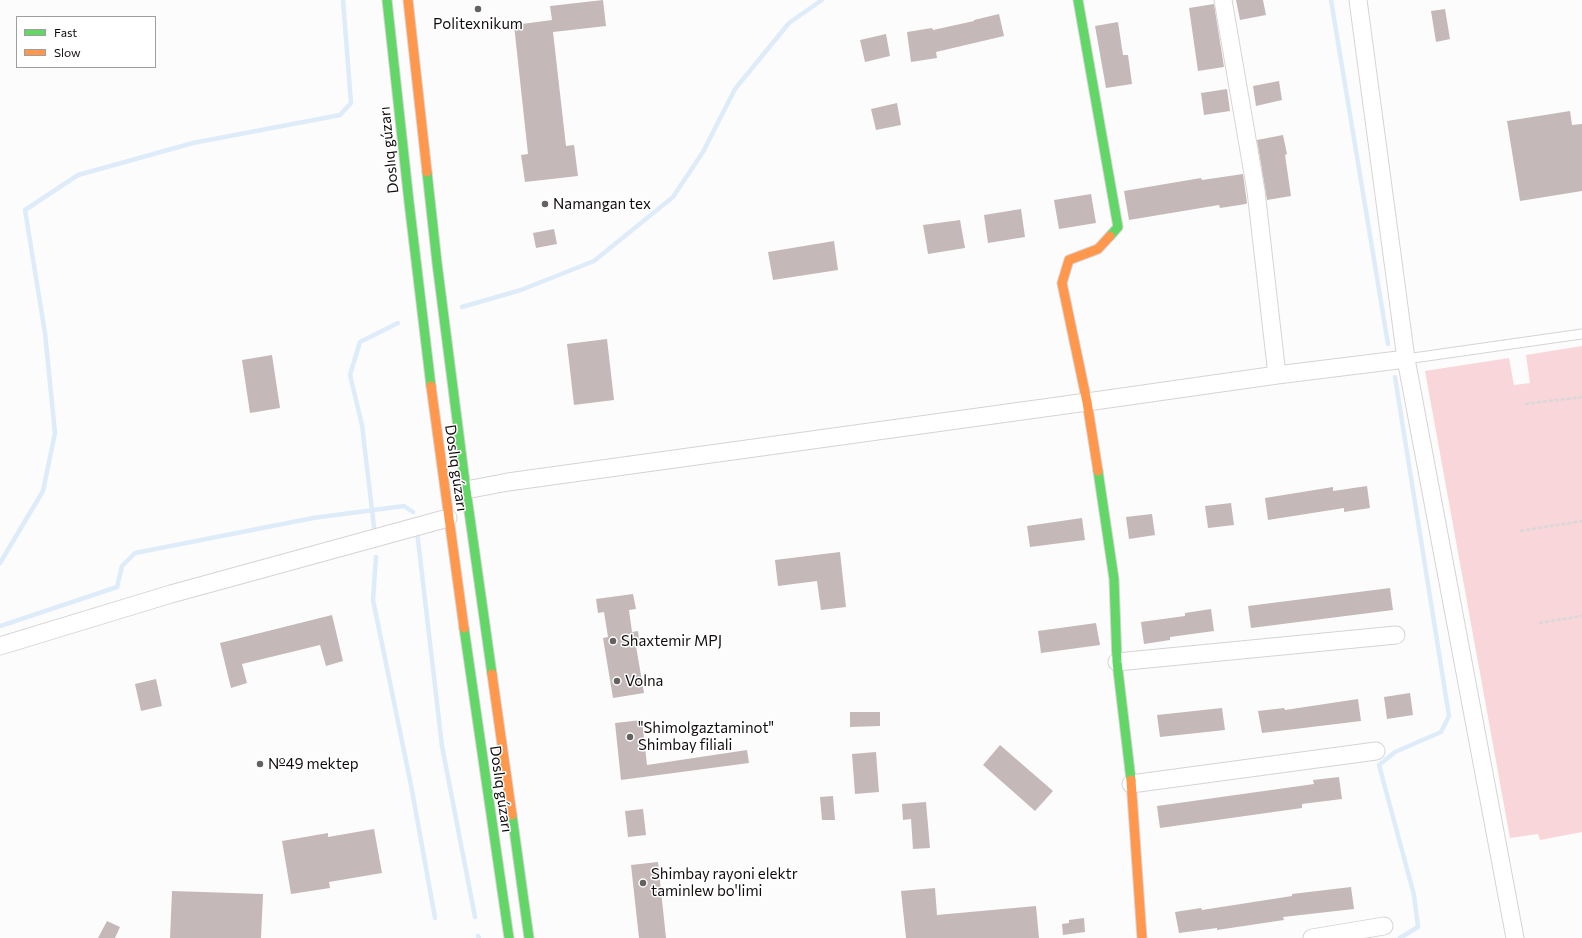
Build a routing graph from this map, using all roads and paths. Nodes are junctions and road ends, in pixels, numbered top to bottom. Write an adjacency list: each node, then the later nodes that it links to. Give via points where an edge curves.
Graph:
1 (387, 0): 13 (main road, Doslıq gúzarı)
2 (408, 0): 12 (main road, Doslıq gúzarı, via 437,263)
3 (1078, 0): 10 (main road, via 1118,227 1098,249 1069,260 1062,283)
4 (1223, 0): 8 (street, via 1256,192)
5 (1358, 0): 7 (street)
6 (1582, 334): 7 (lane)
7 (1406, 359): 8 (street); 28 (street)
8 (1277, 375): 10 (street)
9 (1582, 397): 11 (path)
10 (1088, 402): 12 (street); 20 (main road, via 1114,579)
11 (1525, 404)
12 (466, 490): 25 (main road, Doslıq gúzarı)
13 (448, 518): 19 (street, via 171,594); 24 (main road, Doslıq gúzarı)
14 (1582, 522): 15 (path)
15 (1520, 531)
16 (1582, 616): 17 (path)
17 (1539, 623)
18 (1396, 635): 20 (street)
19 (0, 646)
20 (1117, 662): 22 (main road)
21 (1376, 751): 22 (street)
22 (1130, 784): 26 (main road)
23 (1384, 926): 27 (street)
24 (509, 938)
25 (530, 938)
26 (1142, 938)
27 (1312, 938)
28 (1515, 938)

